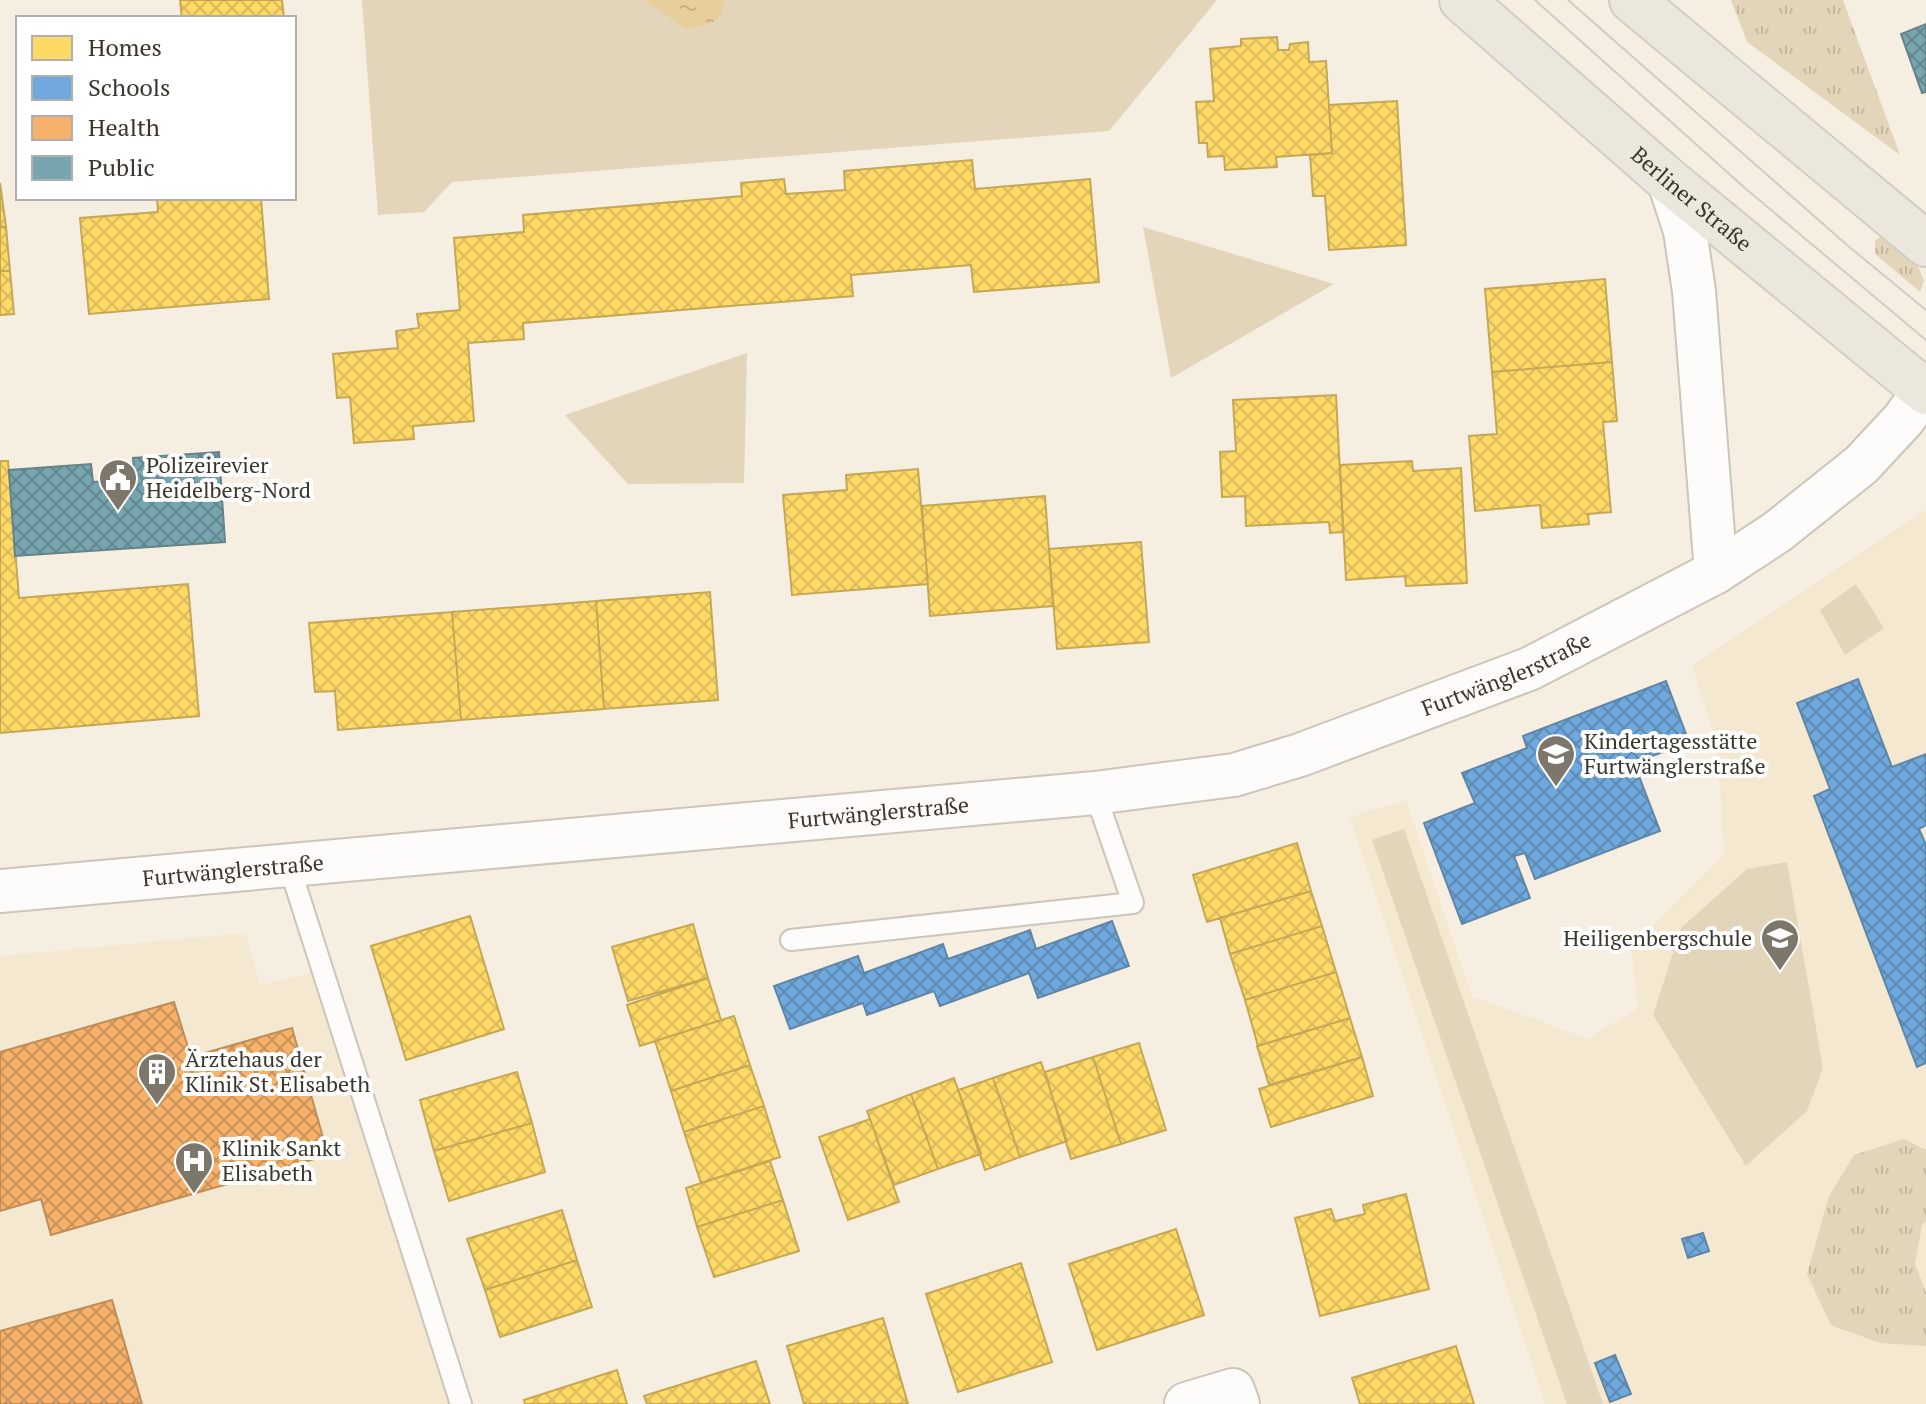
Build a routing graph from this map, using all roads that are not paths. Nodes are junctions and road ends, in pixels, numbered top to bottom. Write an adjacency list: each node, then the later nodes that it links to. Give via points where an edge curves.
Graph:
1 (1462, 0): 3 (main road, Berliner Straße)
2 (1632, 0): 4 (main road)
3 (1669, 181): 5 (main road, Berliner Straße); 6 (street, via 1685,231 1694,291)
4 (1926, 244)
5 (1926, 390): 6 (street, Furtwänglerstraße, via 1861,465 1777,532)
6 (1716, 572): 7 (street, Furtwänglerstraße, via 1529,669 1300,755 1234,775)
7 (1095, 793): 8 (street, Furtwänglerstraße); 10 (lane, via 1133,903)
8 (289, 865): 9 (street, Furtwänglerstraße); 11 (lane)
9 (0, 891)
10 (791, 940)
11 (461, 1404)
12 (1186, 1404): 13 (street, via 1233,1390)
13 (1238, 1404)

